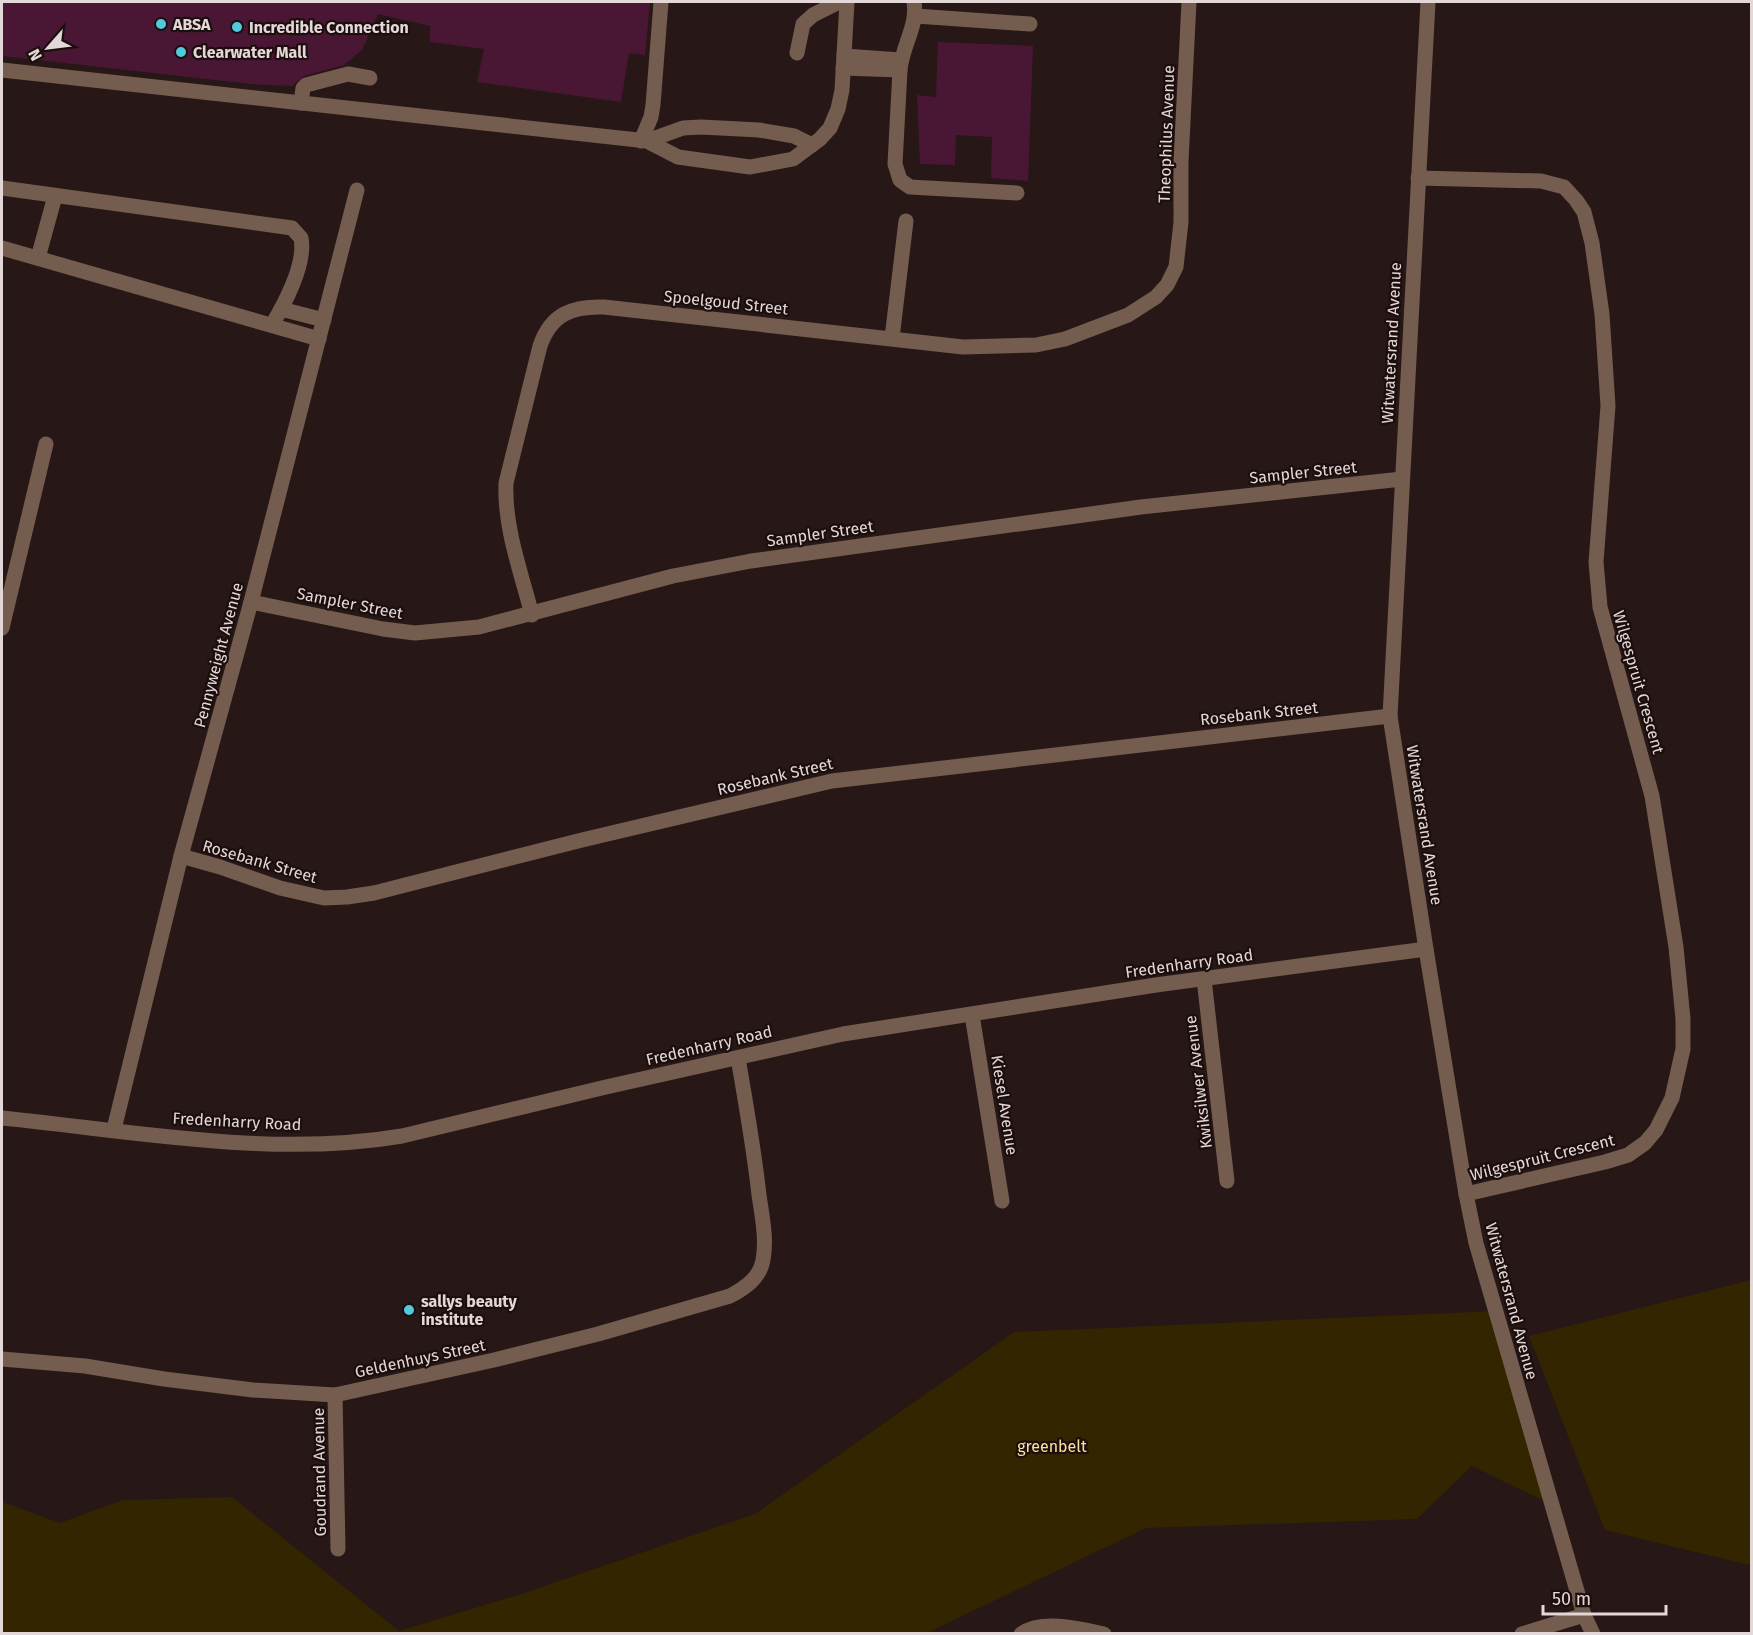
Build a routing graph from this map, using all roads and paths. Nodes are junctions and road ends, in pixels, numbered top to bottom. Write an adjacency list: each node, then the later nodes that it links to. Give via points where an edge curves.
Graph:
1 (661, 2): 14 (street, via 653,105)
2 (839, 2): 8 (street, via 803,24)
3 (847, 2): 9 (street)
4 (1189, 2): 24 (street, Theophilus Avenue)
5 (1428, 2): 16 (street, Witwatersrand Avenue)
6 (915, 9): 7 (street); 10 (street)
7 (1030, 24)
8 (797, 53)
9 (844, 62): 10 (street); 15 (street, via 838,109 830,128)
10 (900, 65): 19 (street, via 895,164 900,180 910,187)
11 (2, 70): 13 (street)
12 (370, 78): 13 (street, via 348,74 306,85)
13 (301, 103): 14 (street)
14 (644, 141): 15 (street, via 683,128 701,127 759,129 794,136); 15 (street, via 678,157 750,167 793,159)
15 (812, 145)
16 (1418, 178): 31 (street, Witwatersrand Avenue); 44 (street, Wilgespruit Crescent, via 1541,181 1564,187 1584,212 1602,314 1608,405 1596,562 1600,608 1652,796 1683,1019 1683,1049 1672,1098 1645,1143 1628,1155 1605,1162)
17 (2, 188): 20 (street)
18 (357, 190): 26 (street, Pennyweight Avenue)
19 (1017, 193)
20 (55, 196): 23 (street); 25 (street, via 292,228 302,238 302,253)
21 (906, 221): 28 (street)
22 (2, 248): 23 (street)
23 (38, 258): 27 (street)
24 (1176, 267): 28 (street, Spoelgoud Street, via 1156,297 1128,315 1065,339 1036,345 963,347)
25 (281, 309): 26 (street); 27 (street)
26 (324, 320): 29 (street, Pennyweight Avenue)
27 (272, 325): 29 (street)
28 (892, 338): 33 (street, Spoelgoud Street, via 604,307 579,308 558,318 545,330 506,483 507,520)
29 (319, 339): 32 (street, Pennyweight Avenue)
30 (46, 444): 34 (street)
31 (1402, 479): 33 (street, Sampler Street, via 1141,507 751,561 673,576); 35 (street, Witwatersrand Avenue)
32 (251, 603): 33 (street, Sampler Street, via 415,633 479,627); 36 (street, Pennyweight Avenue)
33 (532, 615)
34 (2, 628)
35 (1390, 716): 36 (street, Rosebank Street, via 832,781 347,897 324,898 280,888); 37 (street, Witwatersrand Avenue)
36 (181, 856): 42 (street, Pennyweight Avenue)
37 (1426, 949): 38 (street, Fredenharry Road); 44 (street, Witwatersrand Avenue)
38 (1204, 979): 39 (street, Fredenharry Road); 43 (street, Kwiksilwer Avenue)
39 (972, 1015): 40 (street, Fredenharry Road, via 843,1034); 45 (street, Kiesel Avenue)
40 (738, 1058): 42 (street, Fredenharry Road, via 370,1142 207,1140); 47 (street, Geldenhuys Street, via 764,1236 763,1261 745,1288 708,1304 598,1334)
41 (2, 1118): 42 (street, Fredenharry Road)
42 (114, 1129)
43 (1227, 1181)
44 (1466, 1194): 49 (street, Witwatersrand Avenue, via 1488,1287)
45 (1002, 1201)
46 (2, 1359): 47 (street, Geldenhuys Street, via 85,1366 253,1390)
47 (335, 1395): 48 (street, Goudrand Avenue)
48 (338, 1549)
49 (1584, 1614): 52 (street); 53 (street, Witwatersrand Avenue)
50 (1021, 1634): 51 (street, via 1027,1629 1057,1626)
51 (1104, 1634)
52 (1522, 1634)
53 (1593, 1634)

